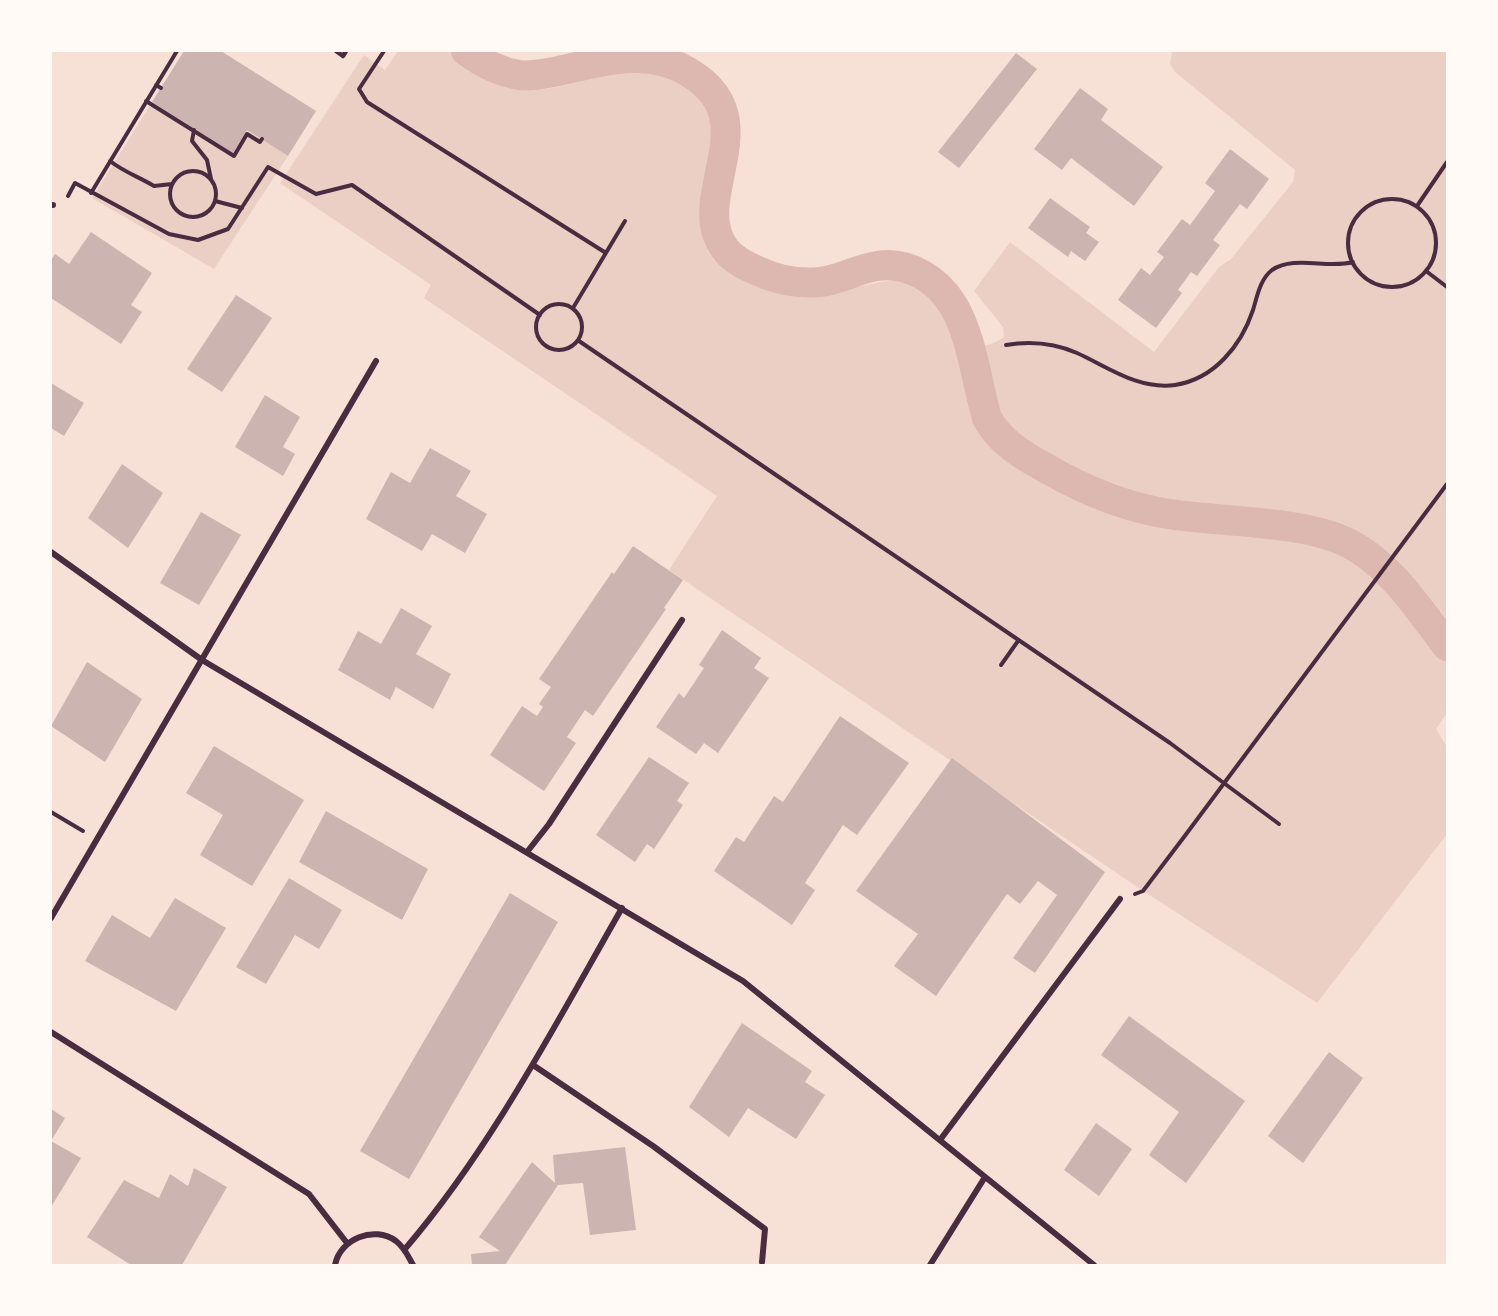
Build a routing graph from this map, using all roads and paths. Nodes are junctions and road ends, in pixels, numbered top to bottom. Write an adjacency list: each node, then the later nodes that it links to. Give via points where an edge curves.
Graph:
1 (177, 51): 5 (path)
2 (336, 51): 3 (lane, via 343,56)
3 (346, 51)
4 (384, 51): 20 (path, via 359,89 367,102)
5 (156, 85): 6 (path); 7 (path)
6 (161, 88)
7 (146, 101): 8 (path); 10 (path)
8 (194, 130): 9 (path, via 234,156 248,135 260,142); 12 (path, via 192,141 207,160)
9 (262, 139)
10 (110, 161): 13 (path, via 154,186); 14 (path)
11 (1447, 162): 17 (path)
12 (211, 179): 13 (path, via 190,171); 15 (path, via 217,193)
13 (172, 184): 15 (path, via 170,199 185,216 200,216)
14 (91, 193): 16 (path, via 75,183 62,207); 18 (path, via 169,234 198,240 228,229)
15 (215, 201): 18 (path)
16 (52, 205)
17 (1416, 207): 21 (path, via 1403,200 1388,199 1360,212 1348,239); 22 (path, via 1428,217 1434,231 1436,245)
18 (242, 208): 25 (path, via 268,167 316,194 352,185)
19 (625, 221): 20 (path)
20 (606, 253): 24 (path)
21 (1353, 262): 22 (path, via 1363,278 1389,288 1403,286); 27 (path, via 1275,268 1262,282 1236,346 1204,374 1176,384 1134,380 1049,344)
22 (1426, 271): 23 (path)
23 (1447, 287)
24 (573, 308): 25 (path, via 556,304); 26 (path, via 583,327)
25 (540, 315): 26 (path, via 537,333 545,346 567,350)
26 (579, 341): 32 (path)
27 (1006, 345)
28 (376, 361): 33 (street)
29 (1447, 484): 35 (path)
30 (51, 552): 33 (street)
31 (682, 620): 39 (street)
32 (1018, 641): 34 (path); 35 (path)
33 (202, 660): 38 (street); 39 (street)
34 (1001, 665)
35 (1223, 783): 37 (path); 40 (path, via 1143,891)
36 (51, 812): 38 (path)
37 (1279, 824)
38 (97, 839): 42 (street)
39 (527, 852): 41 (street)
40 (1120, 899): 45 (street)
41 (622, 908): 44 (street); 45 (street, via 743,981)
42 (51, 918)
43 (51, 1032): 47 (street, via 309,1194)
44 (532, 1065): 48 (street, via 442,1205); 49 (street, via 653,1146 765,1229)
45 (940, 1140): 46 (street)
46 (985, 1177): 52 (street); 53 (street)
47 (347, 1243): 48 (street, via 360,1236 380,1234); 50 (street)
48 (405, 1249): 51 (street)
49 (762, 1262)
50 (335, 1265)
51 (413, 1265)
52 (930, 1265)
53 (1094, 1265)

